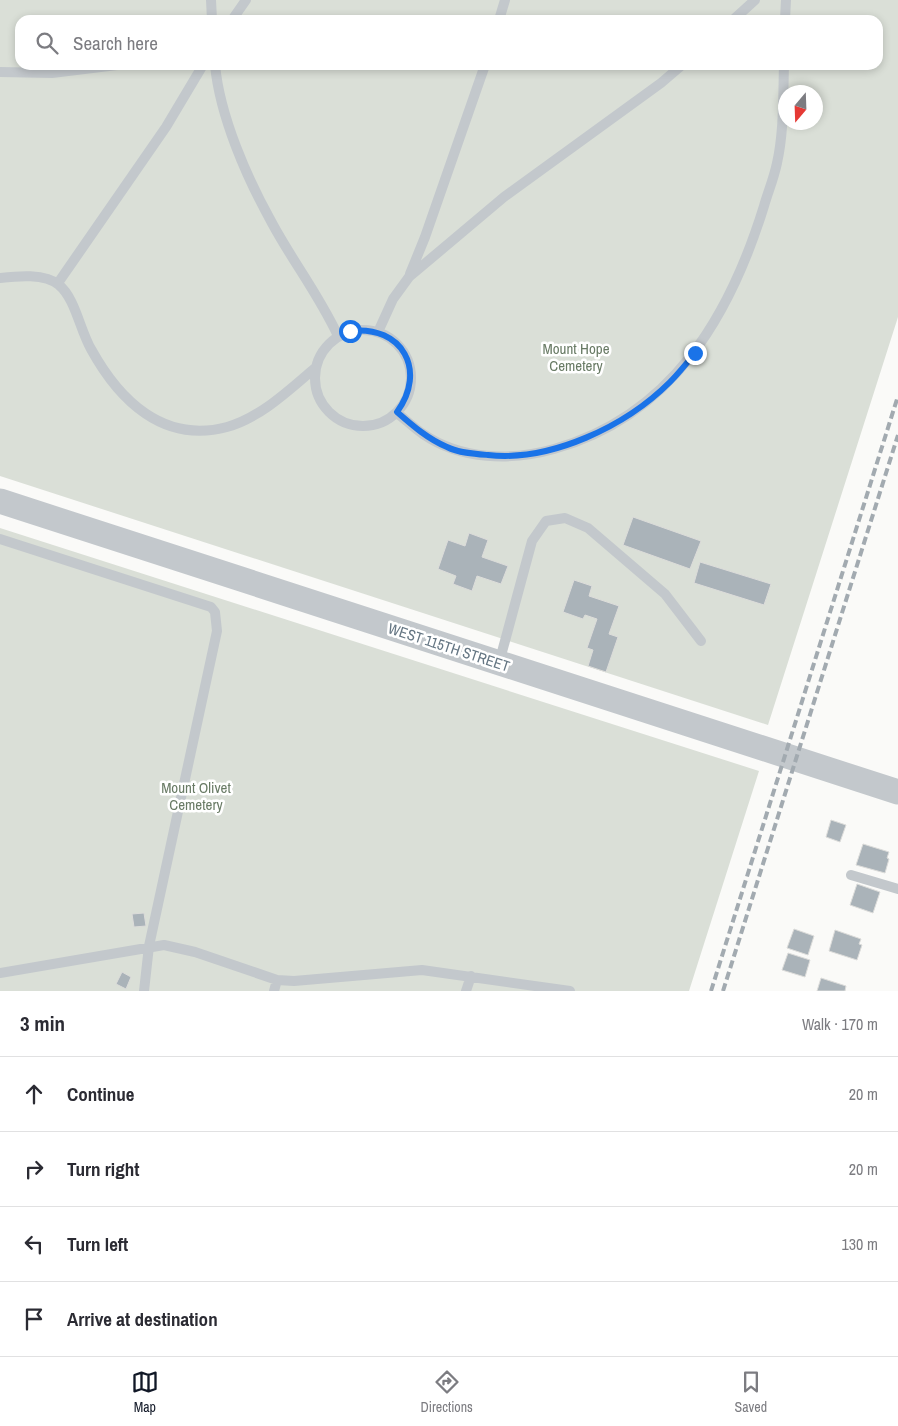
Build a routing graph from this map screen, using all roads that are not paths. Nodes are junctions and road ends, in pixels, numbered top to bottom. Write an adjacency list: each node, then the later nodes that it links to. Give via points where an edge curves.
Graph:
1 (211, 0): 6 (lane)
2 (246, 0): 7 (lane)
3 (505, 0): 8 (lane)
4 (755, 0): 9 (lane)
5 (786, 0): 10 (lane)
6 (212, 15)
7 (236, 15)
8 (500, 15)
9 (738, 15)
10 (786, 15)
11 (76, 70): 17 (lane)
12 (200, 70): 20 (lane, via 166,127)
13 (216, 70): 22 (lane, via 249,177 272,224 323,304)
14 (483, 70): 18 (lane)
15 (676, 70): 18 (lane, via 504,197)
16 (784, 70): 24 (lane, via 777,162 752,246 717,319 695,353 669,383 608,427 568,446 509,458 448,448 423,434)
17 (0, 72)
18 (409, 277): 21 (lane, via 393,299)
19 (0, 278): 20 (lane, via 37,277)
20 (58, 283): 23 (lane, via 68,295 88,345 116,389 156,421 178,429 227,427 248,418)
21 (378, 332): 22 (lane, via 364,329); 24 (lane, via 393,339 404,352 410,367 412,383 407,399)
22 (338, 336): 23 (lane, via 319,355)
23 (315, 368): 24 (lane, via 314,384 318,398 340,421 354,426 370,426 385,422)
24 (397, 412)
25 (0, 501): 28 (street, WEST 115TH STREET)
26 (0, 539): 32 (lane, via 211,607 215,612 216,631)
27 (701, 641): 28 (lane, via 665,594 588,528 565,518 546,521 532,541)
28 (499, 663): 29 (street, WEST 115TH STREET)
29 (898, 792)
30 (851, 875): 31 (lane)
31 (898, 889)
32 (149, 946): 33 (lane); 35 (lane, via 178,947); 36 (lane)
33 (0, 973)
34 (471, 976): 35 (lane, via 405,970); 38 (lane); 39 (lane)
35 (277, 980): 37 (lane)
36 (144, 991)
37 (274, 991)
38 (466, 991)
39 (570, 991)

